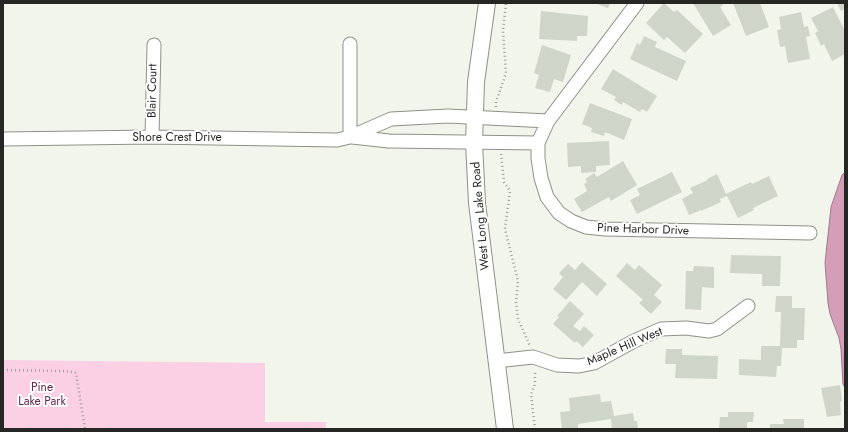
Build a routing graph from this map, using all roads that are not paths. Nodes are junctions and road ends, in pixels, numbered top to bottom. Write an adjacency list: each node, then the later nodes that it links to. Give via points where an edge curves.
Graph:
1 (487, 3): 5 (main road, West Long Lake Road)
2 (637, 3): 6 (street, Pine Harbor Drive)
3 (350, 44): 8 (street)
4 (154, 45): 7 (street, Blair Court)
5 (474, 117): 6 (street, Shore Crest Drive); 8 (street, Shore Crest Drive, via 391,120); 11 (main road, West Long Lake Road)
6 (548, 121): 10 (street, Pine Harbor Drive)
7 (152, 137): 8 (street, Shore Crest Drive, via 337,140); 9 (street, Shore Crest Drive)
8 (350, 137): 11 (street, Shore Crest Drive, via 389,141)
9 (3, 139)
10 (538, 142): 11 (street, Shore Crest Drive); 12 (street, Pine Harbor Drive, via 541,178 547,197 559,213 570,221 586,227 643,231)
11 (474, 143): 14 (main road, West Long Lake Road, via 477,203)
12 (810, 233)
13 (748, 306): 14 (street, Maple Hill West, via 717,329 661,329 594,363 579,366 557,365 533,357)
14 (496, 361): 15 (main road, West Long Lake Road)
15 (505, 429)

